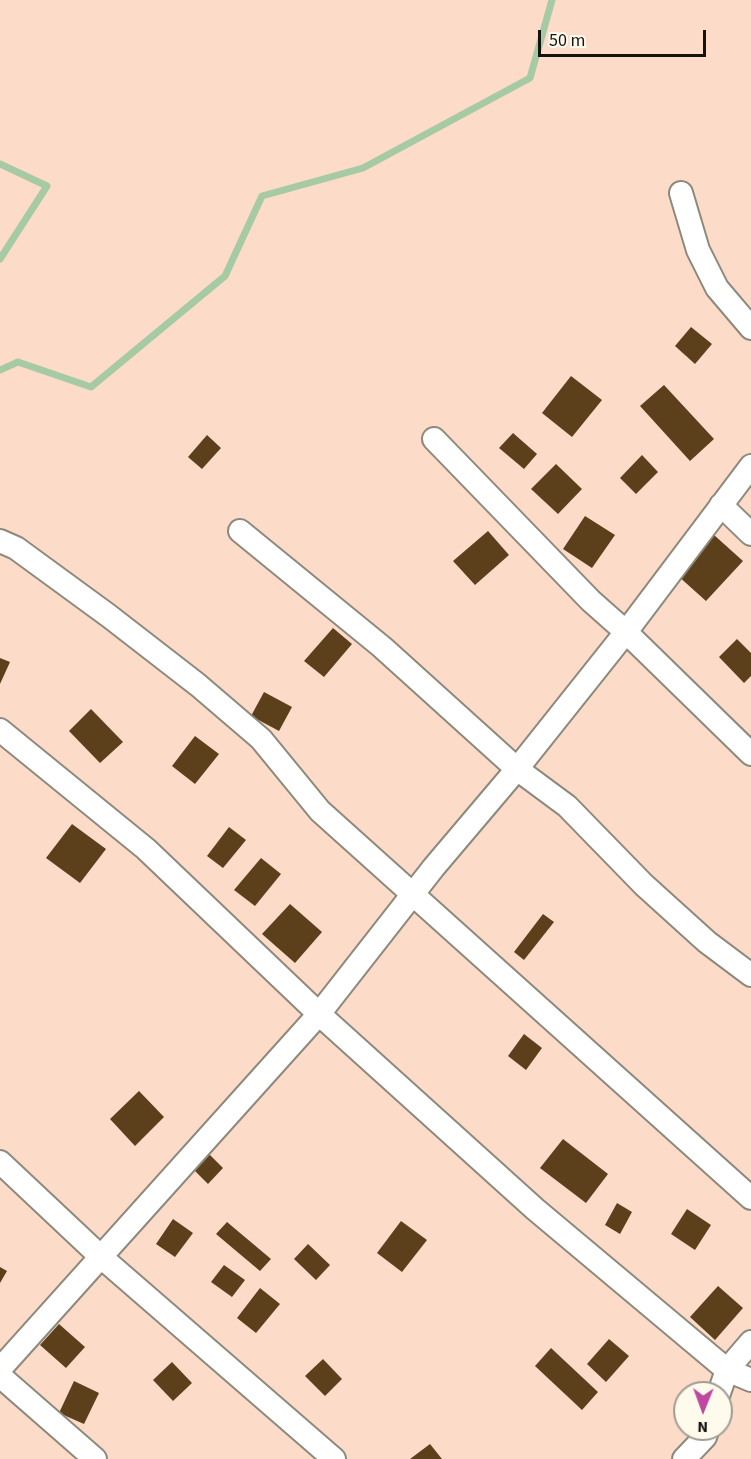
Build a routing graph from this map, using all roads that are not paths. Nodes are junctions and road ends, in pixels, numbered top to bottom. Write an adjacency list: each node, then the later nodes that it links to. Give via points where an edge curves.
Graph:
1 (681, 193): 2 (street, via 698,250 717,288)
2 (751, 328)
3 (434, 439): 9 (street)
4 (751, 466): 5 (street)
5 (721, 505): 7 (street); 9 (street)
6 (240, 531): 12 (street, via 382,647)
7 (751, 534)
8 (0, 541): 13 (street, via 16,548 109,616 261,739 320,811)
9 (626, 632): 11 (street); 12 (street)
10 (0, 730): 15 (street, via 146,849)
11 (751, 754)
12 (517, 769): 13 (street); 14 (street, via 567,806 644,885 707,942)
13 (412, 894): 15 (street); 17 (street)
14 (751, 975)
15 (319, 1014): 18 (street); 21 (street, via 535,1209)
16 (0, 1161): 18 (street)
17 (751, 1198)
18 (100, 1256): 20 (street); 27 (street)
19 (751, 1342): 21 (street)
20 (0, 1369)
21 (727, 1370): 23 (street); 24 (street)
22 (0, 1376): 26 (street)
23 (751, 1380)
24 (723, 1381)
25 (701, 1441): 28 (street)
26 (95, 1459)
27 (334, 1459)
28 (684, 1459)

